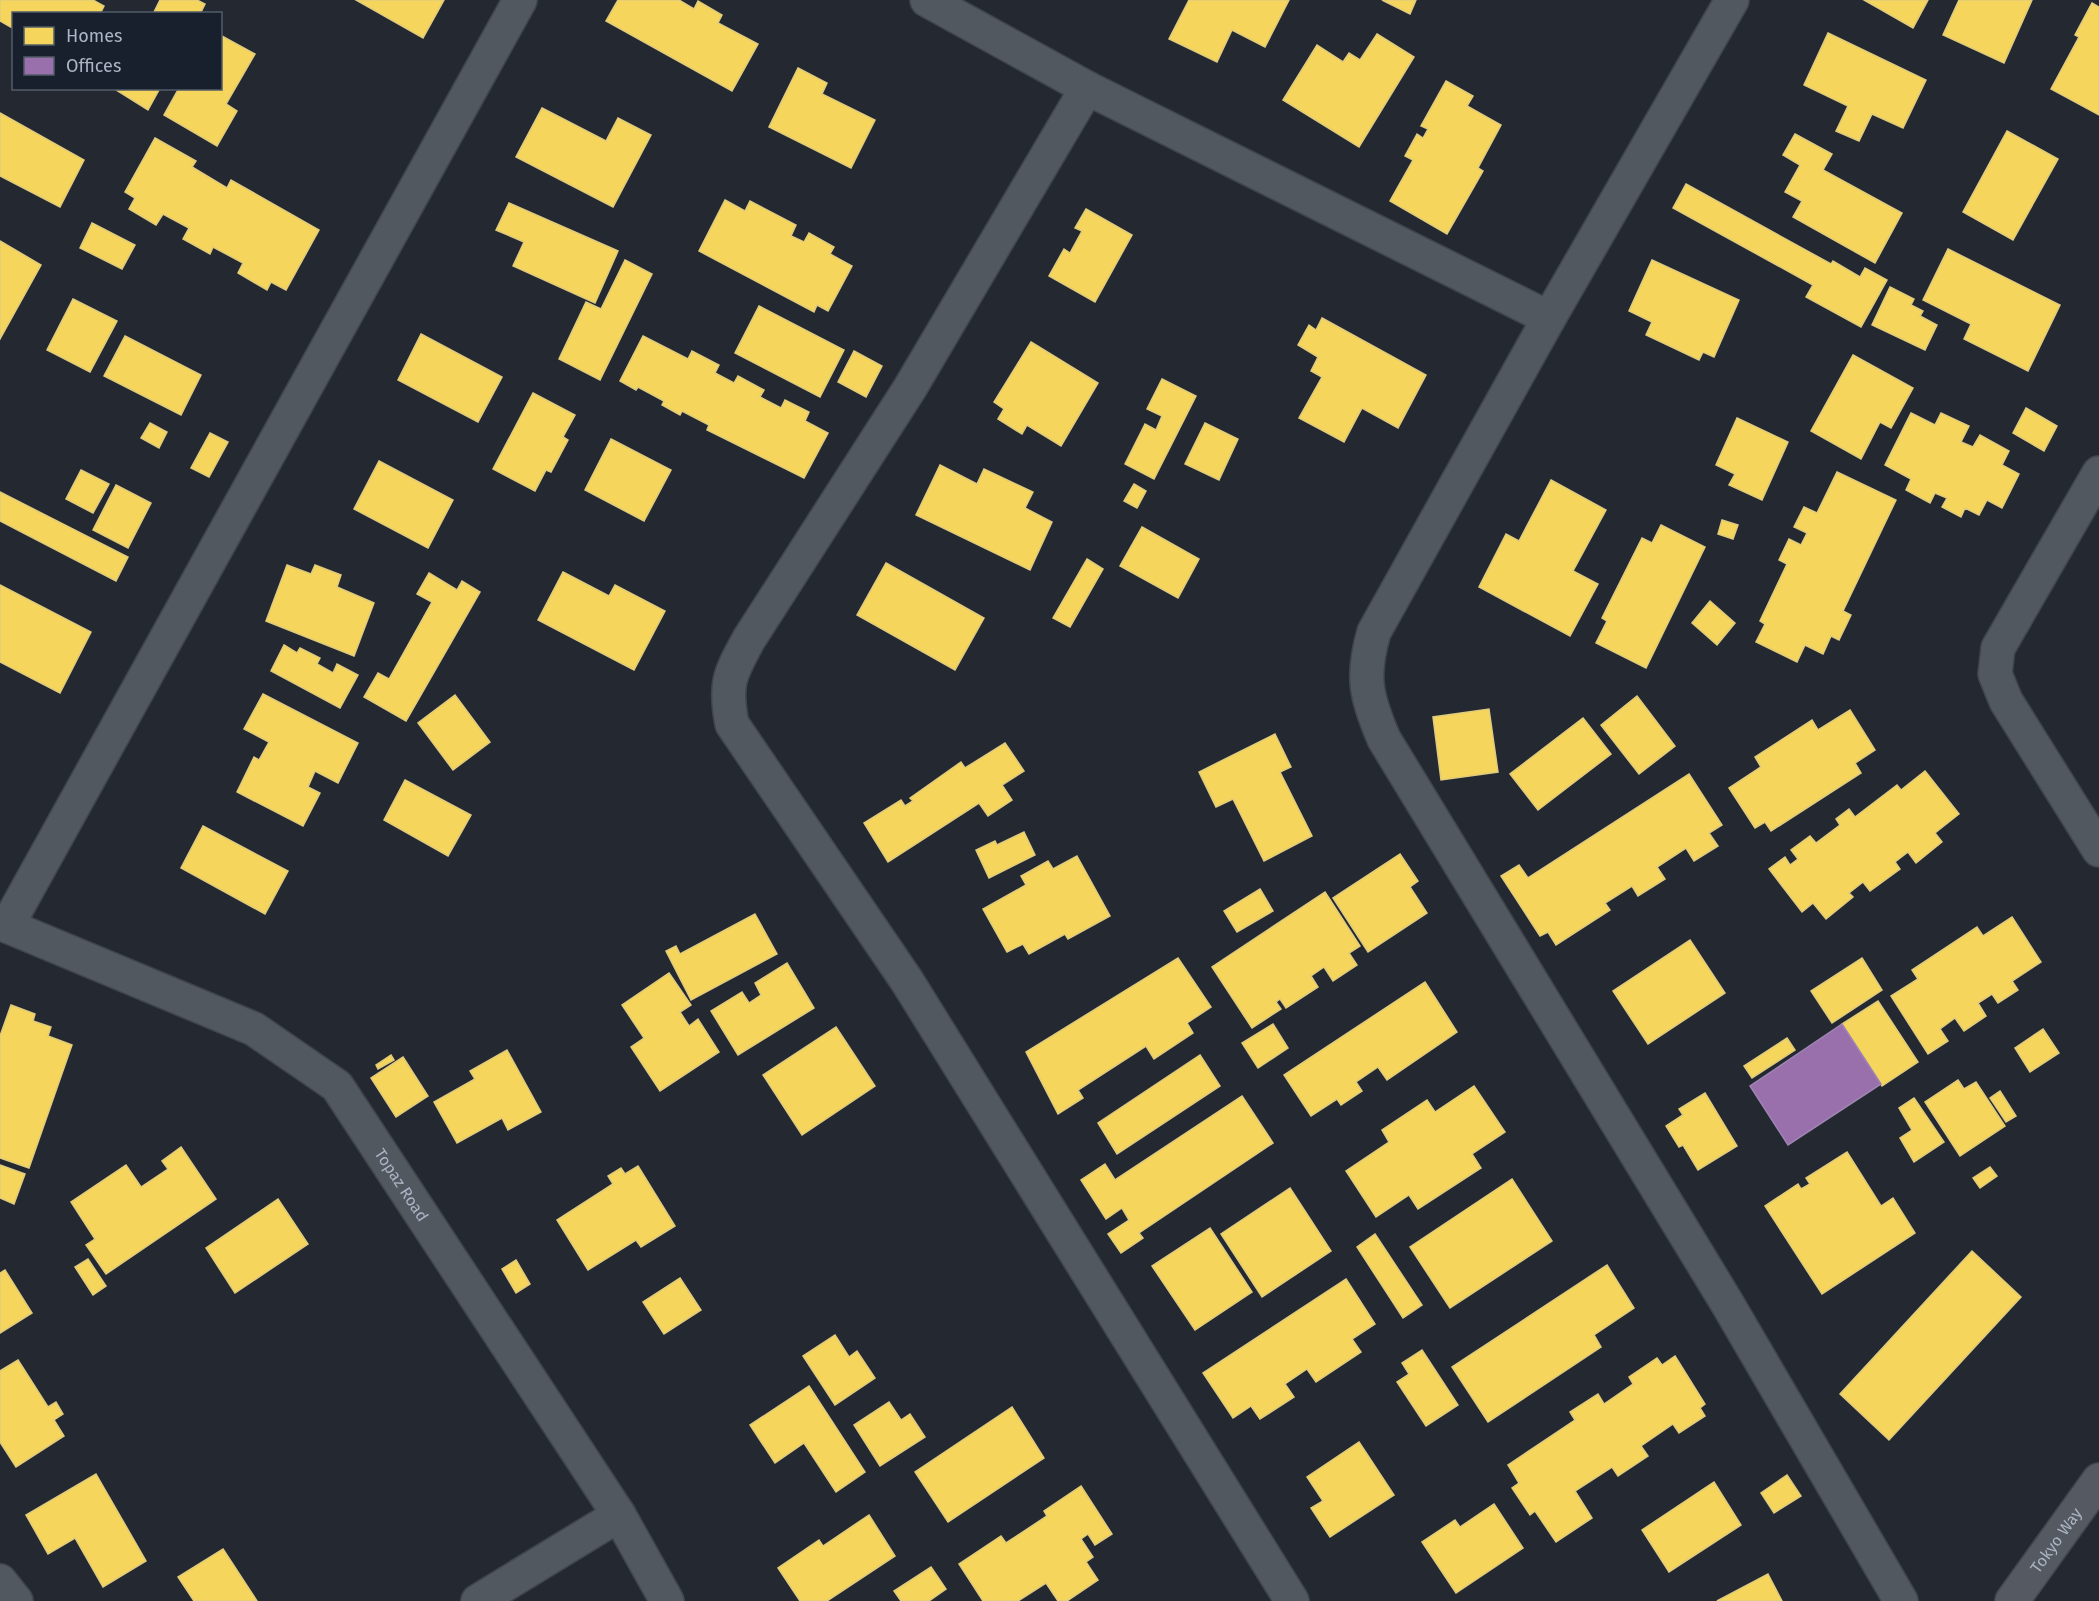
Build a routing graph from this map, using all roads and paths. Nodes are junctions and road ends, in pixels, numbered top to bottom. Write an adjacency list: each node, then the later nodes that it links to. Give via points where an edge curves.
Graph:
1 (520, 0): 8 (street)
2 (927, 0): 4 (street)
3 (1732, 0): 5 (street)
4 (1087, 88): 5 (street); 15 (street, via 910,388 749,639 732,670 726,696 732,724 907,981)
5 (1549, 318): 16 (street, via 1374,632 1365,663 1373,713 1384,739 1727,1303)
6 (2099, 473): 7 (street, via 1998,648 1995,674 2006,701)
7 (2099, 850)
8 (3, 925): 10 (street, Topaz Road, via 254,1029 337,1086)
9 (2099, 1480): 17 (main road, Tokyo Way)
10 (619, 1515): 13 (street); 14 (street, Topaz Road)
11 (0, 1581): 12 (street)
12 (16, 1601)
13 (478, 1601)
14 (667, 1601)
15 (1292, 1601)
16 (1901, 1601)
17 (2012, 1601)

